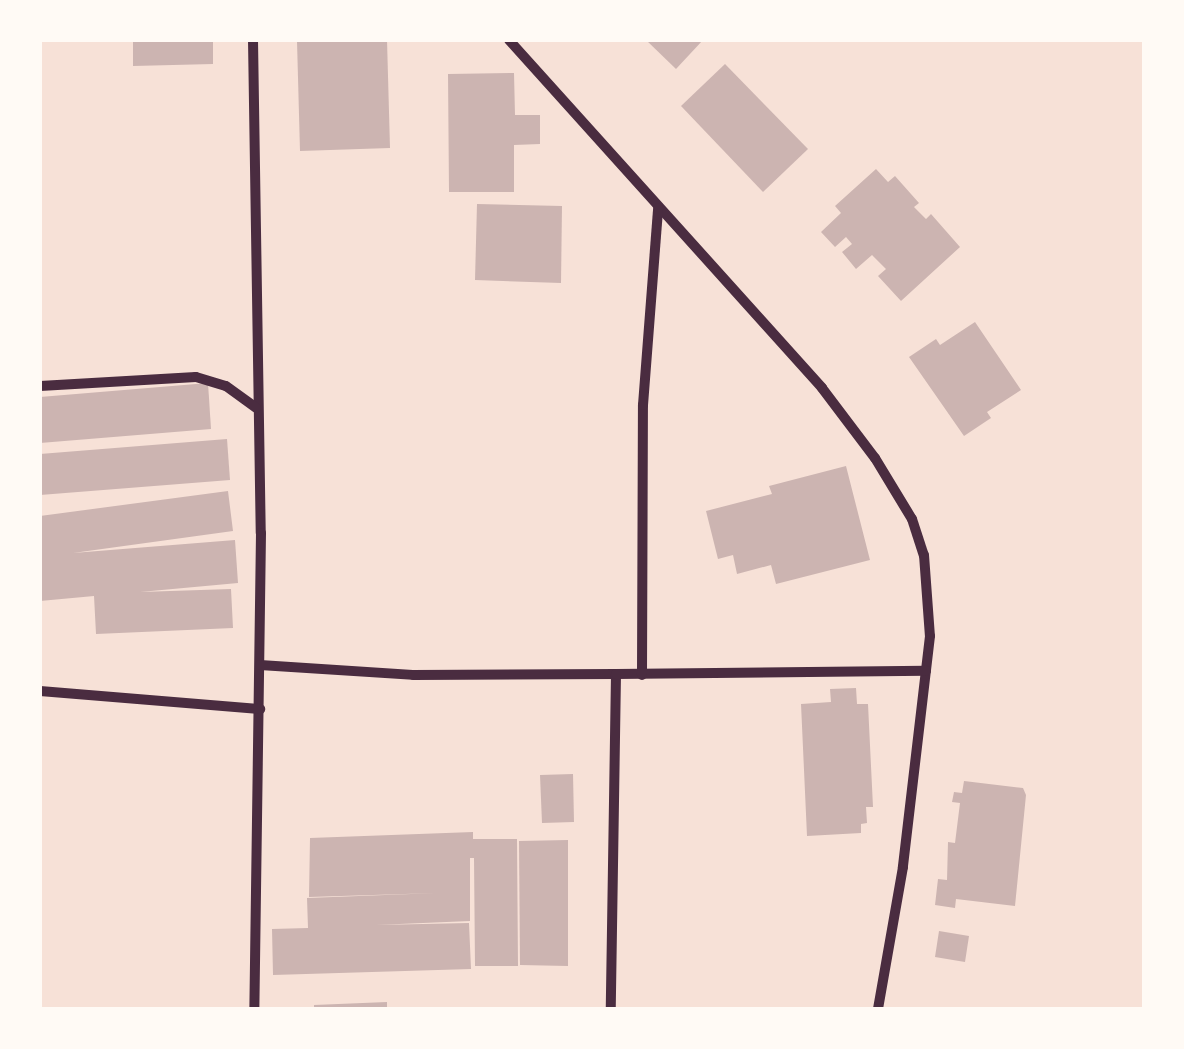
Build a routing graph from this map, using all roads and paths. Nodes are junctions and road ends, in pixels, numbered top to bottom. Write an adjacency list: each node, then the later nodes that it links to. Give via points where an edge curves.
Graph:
1 (253, 40): 5 (street)
2 (509, 40): 3 (street)
3 (658, 209): 7 (street, via 822,388 912,520 927,586); 9 (street, via 644,406)
4 (40, 386): 5 (street, via 196,377 226,386)
5 (256, 408): 6 (street)
6 (260, 665): 8 (street, via 413,674); 11 (street)
7 (926, 670): 9 (street); 14 (street, via 904,866)
8 (616, 674): 9 (street); 13 (street)
9 (642, 674)
10 (40, 690): 11 (street)
11 (260, 709): 12 (street)
12 (254, 1009)
13 (611, 1009)
14 (878, 1009)

